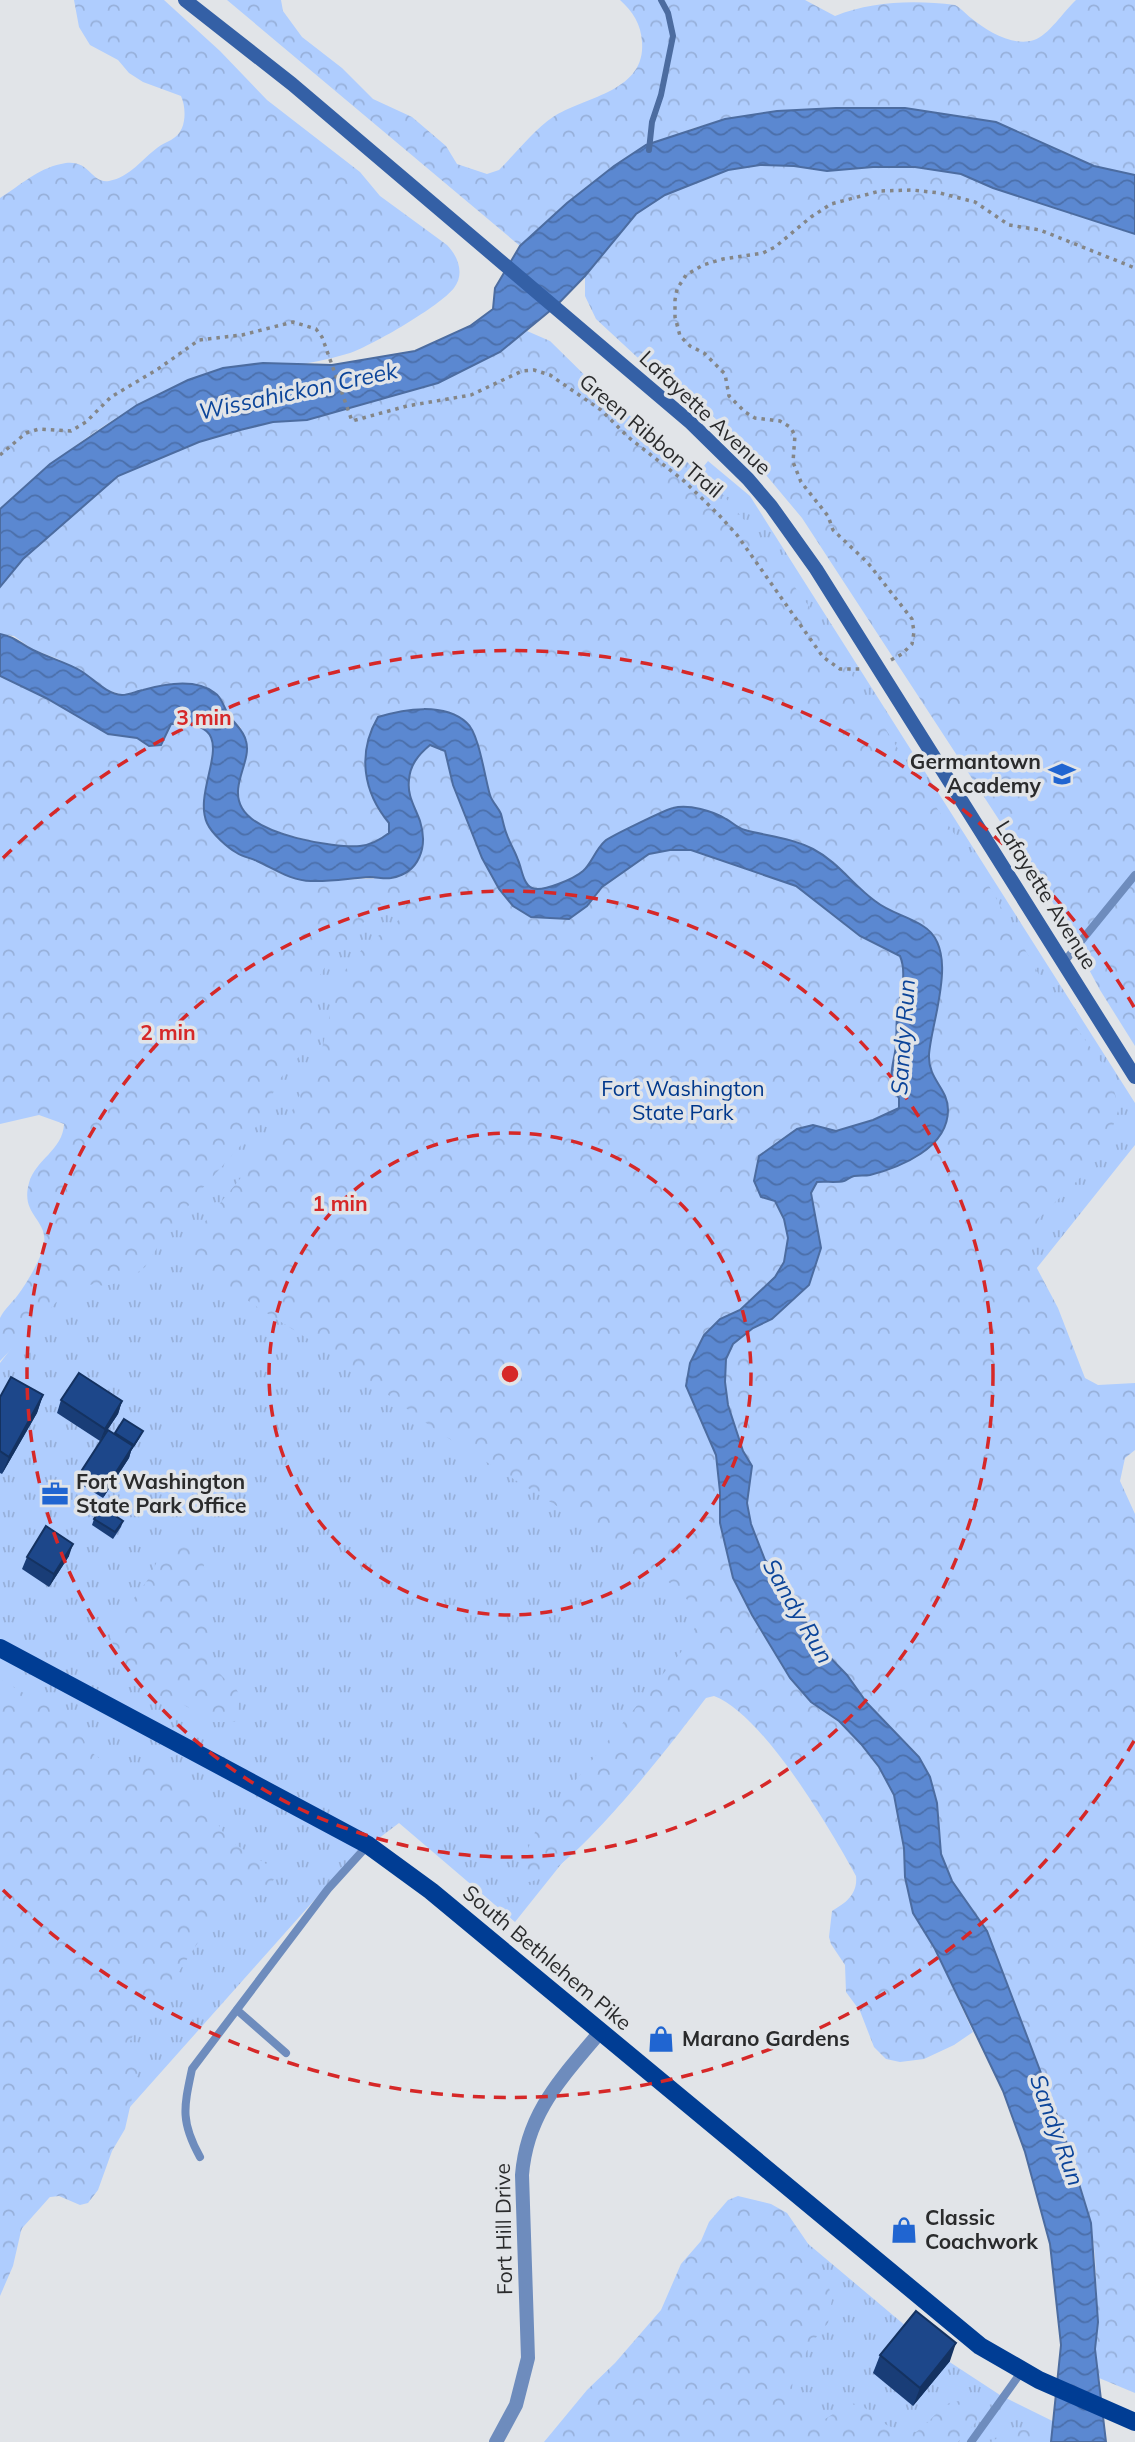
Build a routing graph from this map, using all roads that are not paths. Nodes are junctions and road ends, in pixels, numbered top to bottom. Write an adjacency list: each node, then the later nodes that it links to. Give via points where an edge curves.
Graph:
1 (185, 0): 3 (main road, Lafayette Avenue, via 566,315 716,446 771,506 831,591)
2 (1135, 875): 3 (lane)
3 (1063, 962): 4 (main road, Lafayette Avenue)
4 (1135, 1076)
5 (0, 1648): 6 (main road, South Bethlehem Pike)
6 (368, 1845): 7 (lane, via 328,1889); 8 (main road, South Bethlehem Pike)
7 (237, 2010): 9 (lane); 10 (lane, via 192,2069 185,2101 187,2133)
8 (600, 2032): 11 (main road, South Bethlehem Pike, via 981,2346); 13 (street, Fort Hill Drive, via 551,2090 526,2146 522,2175 528,2358 516,2405)
9 (286, 2053)
10 (200, 2157)
11 (1022, 2371): 12 (main road, South Bethlehem Pike); 14 (lane)
12 (1130, 2420)
13 (496, 2442)
14 (971, 2442)

